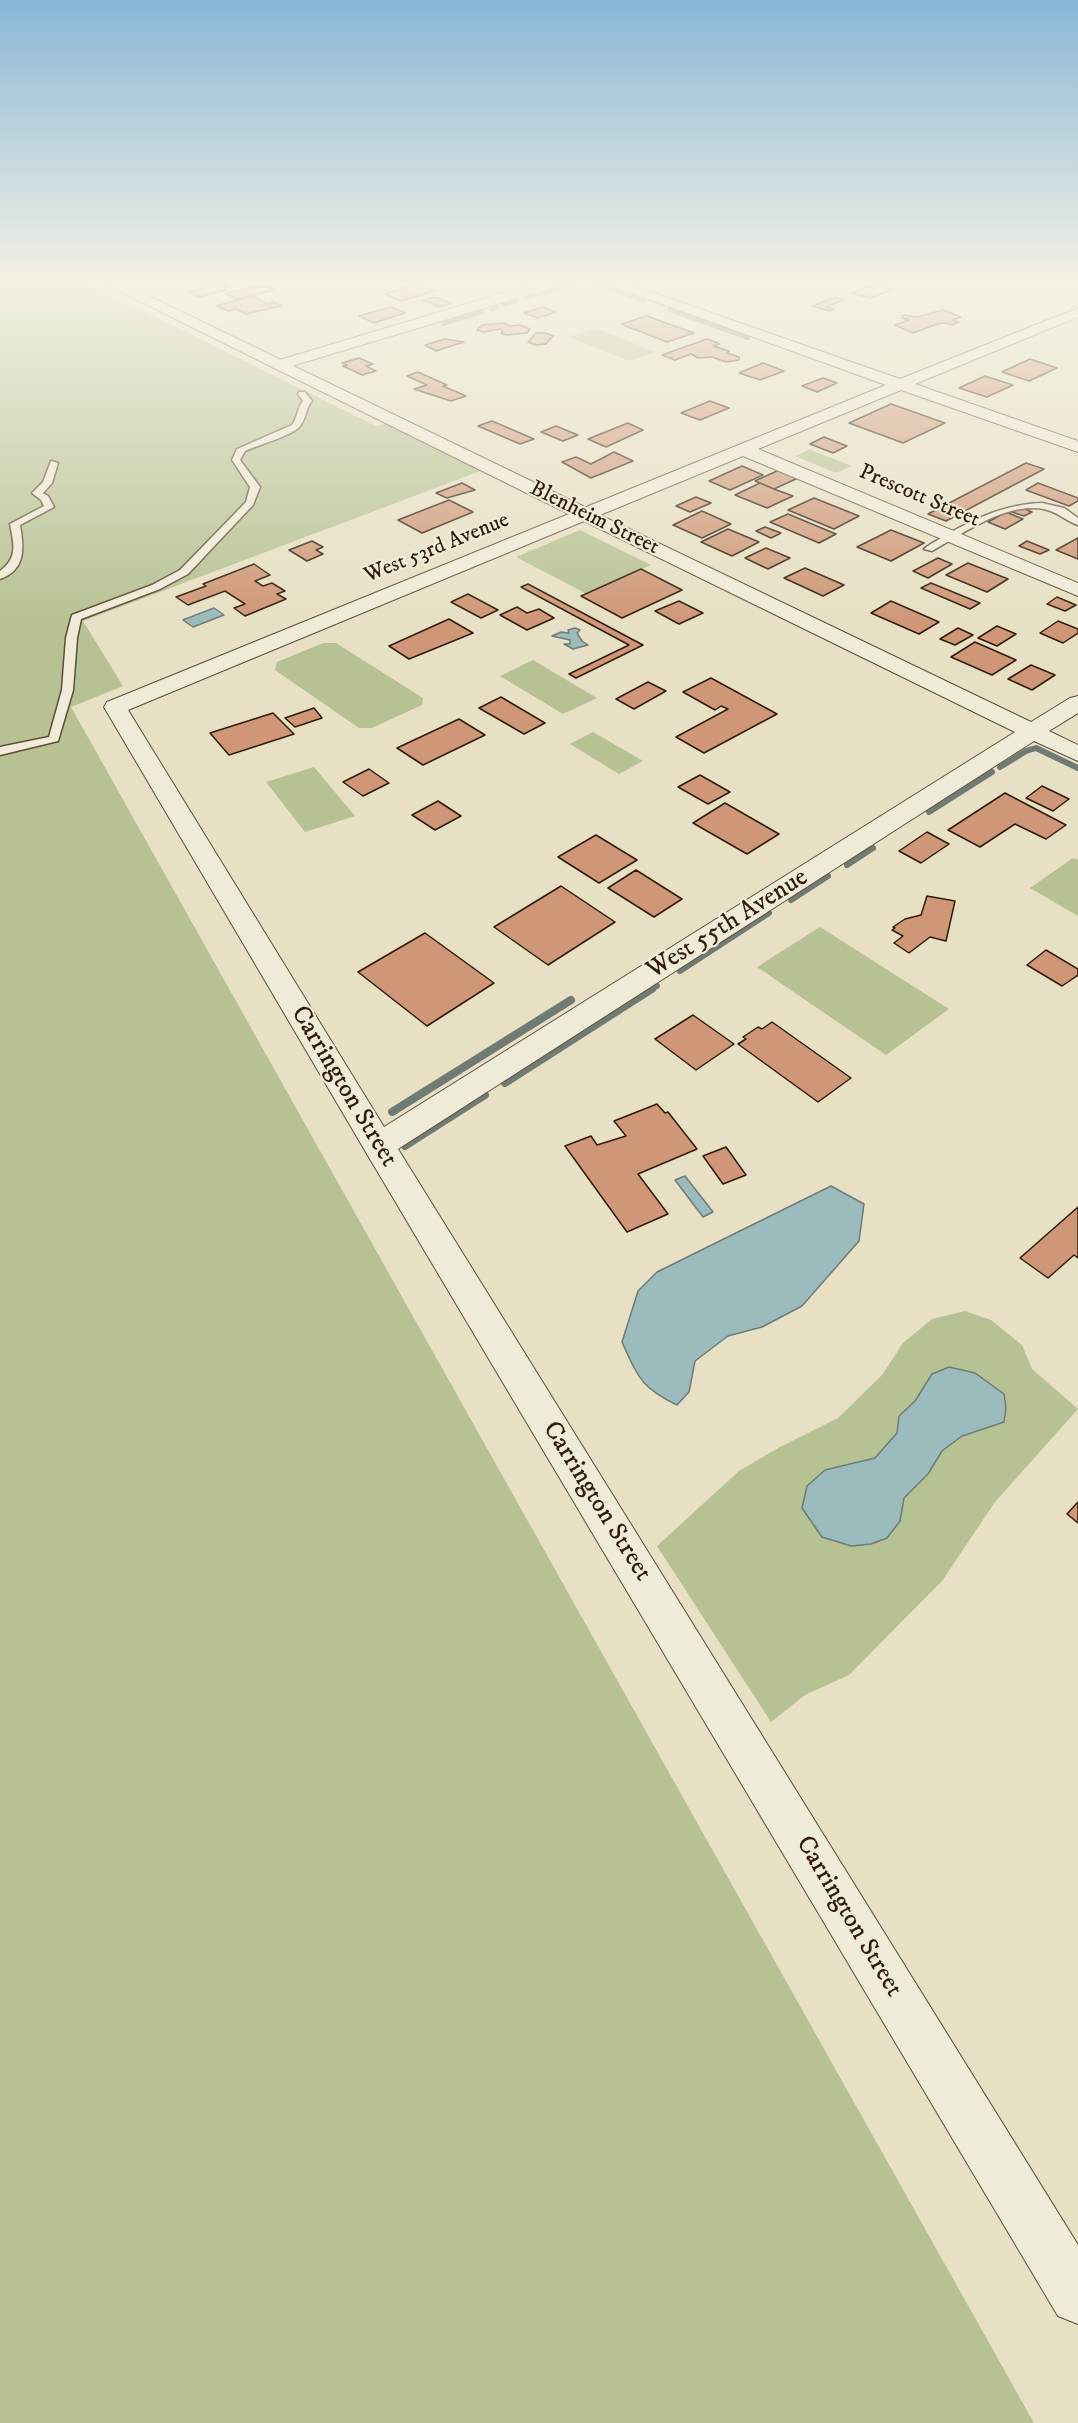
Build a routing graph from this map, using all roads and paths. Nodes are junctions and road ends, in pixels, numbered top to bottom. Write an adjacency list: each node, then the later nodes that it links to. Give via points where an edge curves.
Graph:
1 (304, 396): 17 (lane, via 308,401 295,427 241,449 236,460 255,487 250,503 197,561 156,587 76,617 69,636 70,675 54,739)
2 (343, 396): 8 (street, Blenheim Street)
3 (870, 396): 6 (street, West 53rd Avenue)
4 (929, 396): 5 (street)
5 (1078, 447)
6 (741, 449): 8 (street, West 53rd Avenue); 10 (street, Prescott Street)
7 (54, 463): 12 (lane, via 47,483 37,493 49,507 15,524 21,554 14,567)
8 (584, 514): 15 (street, West 53rd Avenue); 16 (street, Blenheim Street)
9 (1078, 522): 10 (lane, via 1051,508 1019,506)
10 (952, 537): 11 (lane); 13 (street, Prescott Street)
11 (929, 549)
12 (0, 576)
13 (1078, 590)
14 (1078, 703): 16 (street, West 55th Avenue)
15 (115, 707): 19 (street, Carrington Street)
16 (1033, 732): 18 (street, Blenheim Street); 19 (street, West 55th Avenue)
17 (0, 751)
18 (1078, 754)
19 (378, 1146): 20 (street, Carrington Street)
20 (1078, 2296)

